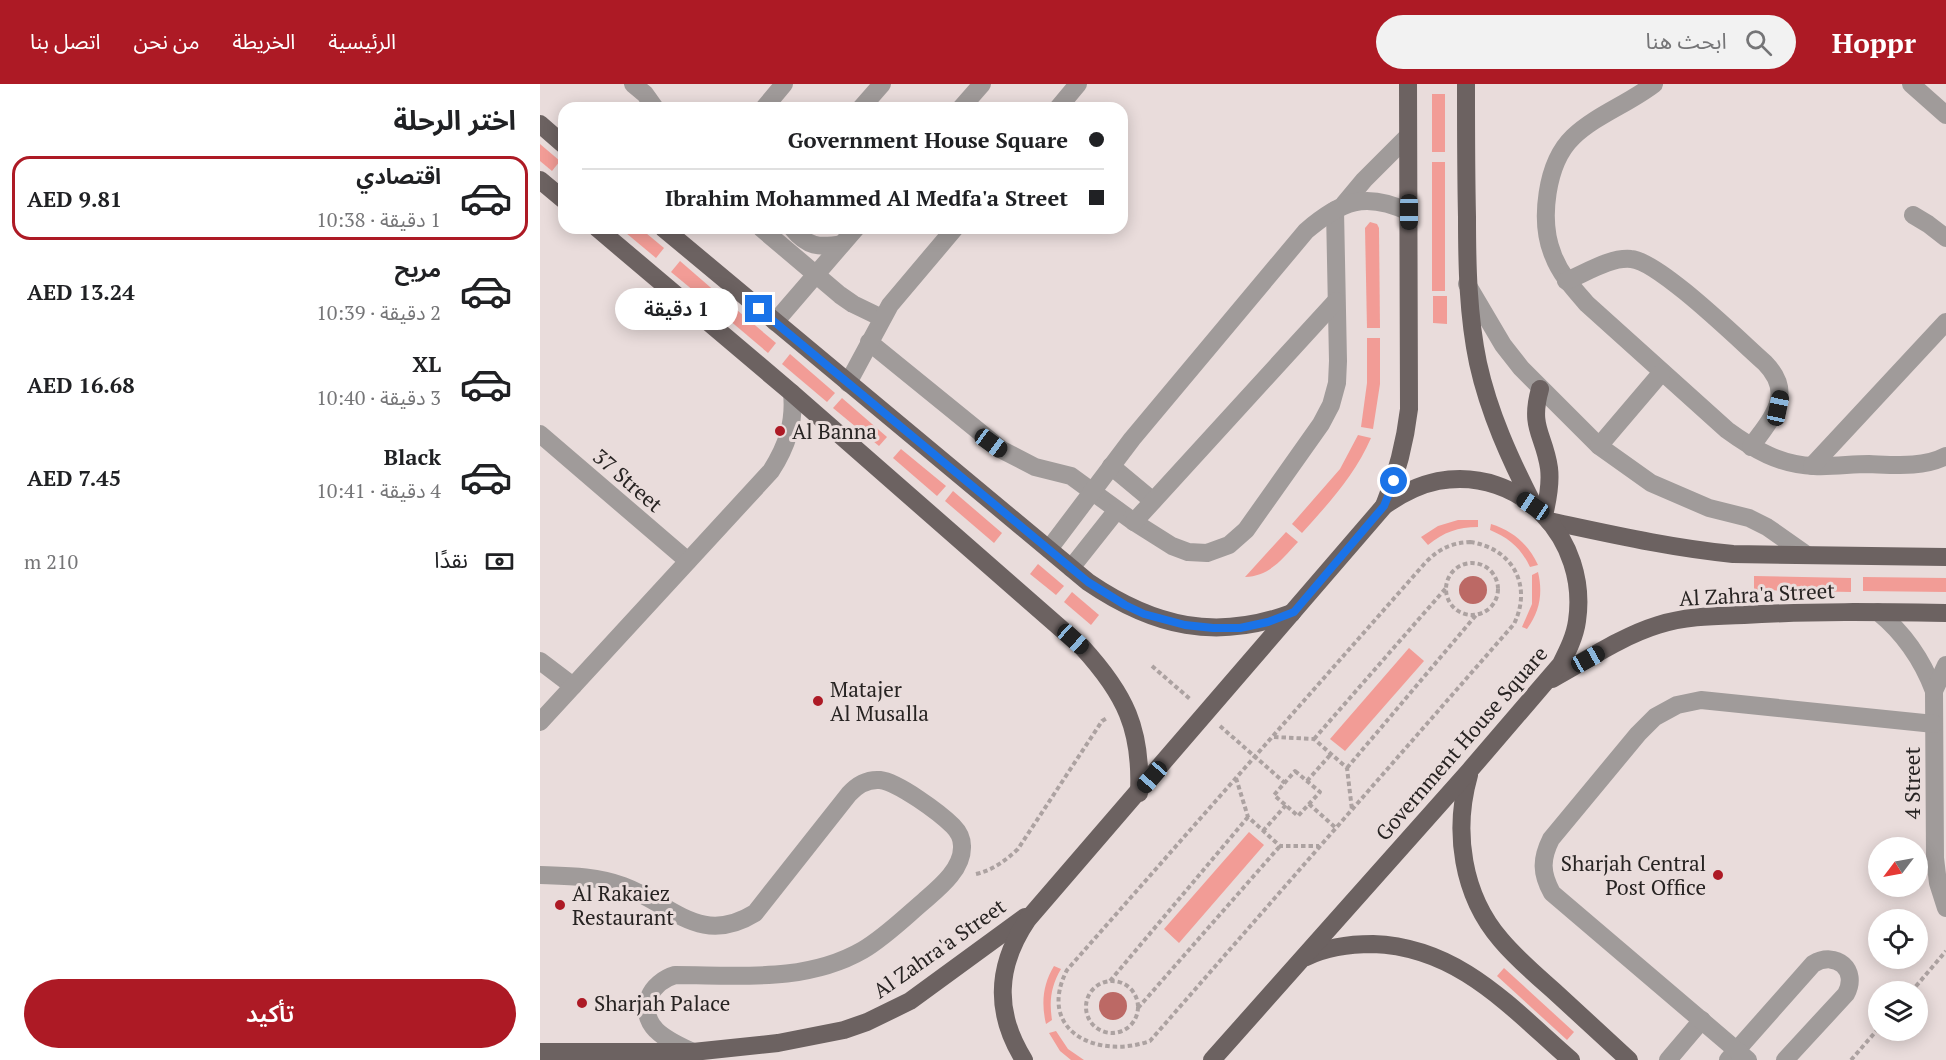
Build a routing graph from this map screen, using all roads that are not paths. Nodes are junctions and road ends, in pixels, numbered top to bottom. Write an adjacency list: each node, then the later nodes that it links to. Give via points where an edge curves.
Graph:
1 (633, 84): 10 (street)
2 (784, 84): 11 (street)
3 (882, 84): 12 (street)
4 (982, 84): 13 (street)
5 (1078, 84): 14 (street)
6 (1408, 84): 17 (main road)
7 (1466, 84): 34 (main road)
8 (1654, 84): 33 (street, via 1572,138 1554,162 1547,222 1552,253)
9 (1911, 84): 15 (street)
10 (651, 102)
11 (769, 102)
12 (866, 102)
13 (966, 102)
14 (1063, 102)
15 (1946, 115)
16 (540, 124): 18 (main road)
17 (1408, 136): 21 (street); 22 (main road)
18 (558, 139)
19 (540, 180): 20 (main road)
20 (558, 195)
21 (1340, 207): 22 (street, via 1378,201); 35 (street); 48 (street, via 1319,220 1294,244)
22 (1409, 212): 52 (main road, via 1409,409 1402,455)
23 (1913, 215): 30 (street)
24 (604, 234): 43 (main road)
25 (670, 234): 37 (main road)
26 (768, 234): 32 (street)
27 (797, 234): 31 (street, via 813,245)
28 (851, 234): 31 (street)
29 (950, 234): 36 (street)
30 (1946, 238)
31 (842, 244): 32 (street)
32 (816, 276): 36 (street, via 854,304); 37 (street)
33 (1566, 281): 40 (street); 46 (street, via 1621,259 1642,261 1662,272 1765,363 1779,383 1778,408)
34 (1467, 284): 42 (street, via 1503,345); 54 (main road, via 1478,363 1488,400 1509,453)
35 (1336, 301): 51 (street); 55 (street, via 1338,361 1331,405 1246,530 1229,545 1207,553 1188,552)
36 (882, 318): 39 (street)
37 (775, 322): 41 (main road)
38 (1946, 322): 49 (street)
39 (869, 342): 41 (street); 50 (street, via 1002,450 1035,467 1071,476)
40 (1662, 372): 45 (street); 46 (street)
41 (848, 383): 56 (main road)
42 (1540, 389): 45 (street); 54 (main road, via 1535,417 1550,478 1549,497)
43 (792, 393): 59 (street, via 791,425 780,456); 72 (main road, via 1082,647 1115,687 1127,710 1139,750)
44 (540, 434): 59 (street, 37 Street)
45 (1599, 446): 57 (street, via 1651,483 1708,508 1749,518)
46 (1751, 447): 49 (street, via 1770,457)
47 (1946, 456): 49 (street, via 1917,465)
48 (1111, 466): 50 (street); 51 (street)
49 (1812, 466)
50 (1094, 492): 53 (street); 56 (street)
51 (1154, 501): 55 (street)
52 (1384, 506): 54 (main road, Government House Square, via 1419,486 1438,481 1479,481 1517,495); 61 (main road, Government House Square)
53 (1117, 510): 55 (street); 60 (street)
54 (1542, 514): 57 (main road, Al Zahra'a Street, via 1640,541 1702,551); 66 (main road, Government House Square, via 1572,559 1579,601 1571,644)
55 (1134, 522)
56 (1049, 549): 60 (main road)
57 (1807, 555): 58 (main road, Al Zahra'a Street)
58 (1946, 557)
59 (687, 561): 67 (street)
60 (1071, 567): 61 (main road, via 1125,605 1185,625 1240,628)
61 (1294, 612): 72 (main road, Government House Square)
62 (1878, 612): 63 (main road, Al Zahra'a Street); 66 (main road, Al Zahra'a Street, via 1674,620 1628,638); 68 (street, 4 Street, via 1912,647)
63 (1946, 613)
64 (540, 661): 67 (street)
65 (1946, 665): 68 (street, 4 Street)
66 (1548, 681): 71 (main road, Government House Square)
67 (573, 686): 69 (street)
68 (1934, 691): 70 (street, 4 Street)
69 (540, 722)
70 (1934, 724): 75 (street, 4 Street, via 1935,858); 77 (street, via 1701,700 1677,705 1655,717 1638,734 1551,839 1542,866 1552,893)
71 (1470, 770): 76 (main road, Government House Square); 84 (main road, via 1461,813 1463,856 1475,900 1515,956)
72 (1139, 793): 74 (main road, Government House Square)
73 (540, 875): 79 (street, via 622,885 682,917 705,926 723,927 755,913 849,794 867,781 889,782 953,826 963,848 960,860 943,884 887,933 840,962 786,974 675,975 657,983 648,1000 649,1019 661,1035)
74 (1041, 905): 79 (main road, Al Zahra'a Street, via 910,1001 867,1022 778,1043); 81 (main road, Government House Square, via 1014,943 1002,988 1007,1025)
75 (1946, 908)
76 (1301, 959): 82 (main road, Government House Square); 83 (main road, via 1319,951 1362,944 1405,948 1440,958 1488,988)
77 (1702, 1020): 80 (street); 85 (street)
78 (540, 1052): 79 (main road, Al Zahra'a Street)
79 (693, 1052)
80 (1738, 1057): 86 (street, via 1813,964 1821,959 1839,962 1850,976 1846,994)
81 (1024, 1060)
82 (1212, 1060)
83 (1570, 1060)
84 (1629, 1060)
85 (1668, 1060)
86 (1785, 1060)

